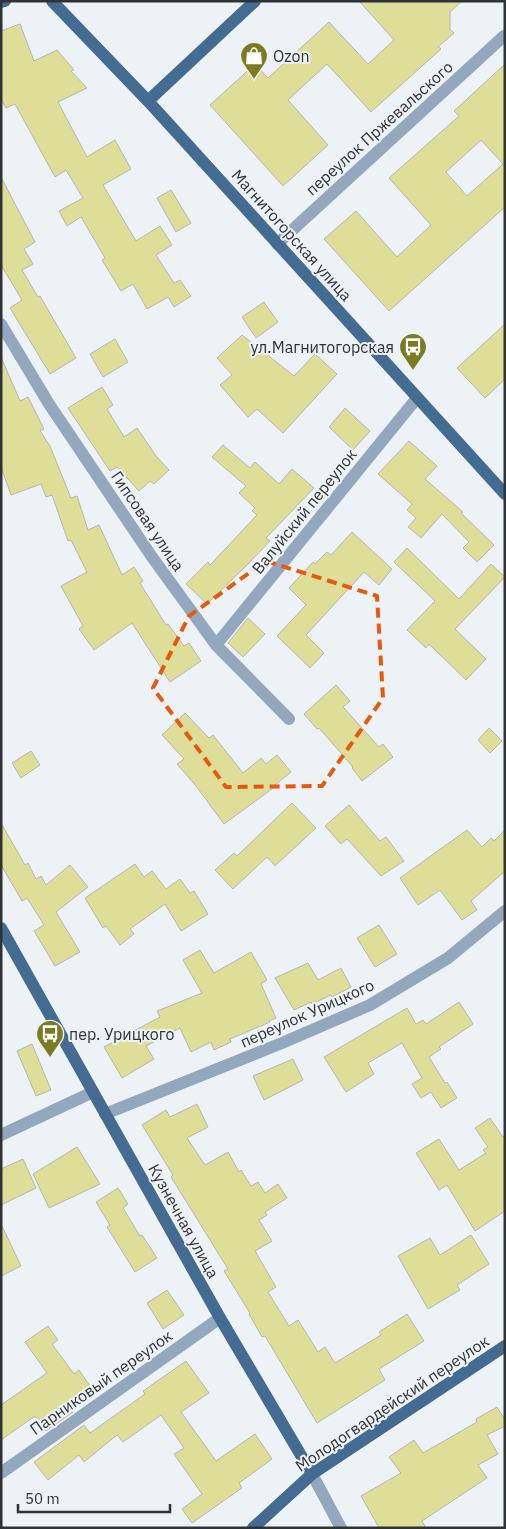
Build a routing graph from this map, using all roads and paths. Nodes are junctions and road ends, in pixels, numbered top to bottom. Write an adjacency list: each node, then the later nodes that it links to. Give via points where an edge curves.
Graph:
1 (52, 1): 4 (main road, Магнитогорская улица)
2 (255, 1): 4 (main road)
3 (504, 36): 5 (street, переулок Пржевальского)
4 (148, 101): 5 (main road, Магнитогорская улица)
5 (277, 244): 7 (main road, Магнитогорская улица)
6 (1, 324): 9 (street, Гипсовая улица, via 49,404)
7 (417, 398): 8 (main road, Магнитогорская улица); 9 (street, Валуйский переулок)
8 (505, 494)
9 (216, 645): 10 (street, Гипсовая улица)
10 (289, 719)
11 (505, 912): 14 (street, переулок Урицкого, via 448,958 370,1005)
12 (1, 928): 13 (main road, Кузнечная улица)
13 (93, 1092): 14 (main road, Кузнечная улица); 15 (street)
14 (105, 1114): 16 (main road, Кузнечная улица)
15 (1, 1135)
16 (220, 1318): 18 (street, Парниковый переулок); 19 (main road, Кузнечная улица)
17 (505, 1346): 19 (main road, Молодогвардейский переулок)
18 (1, 1473)
19 (312, 1474): 20 (main road, Молодогвардейский переулок); 21 (street, Кузнечная улица)
20 (252, 1528)
21 (341, 1528)

